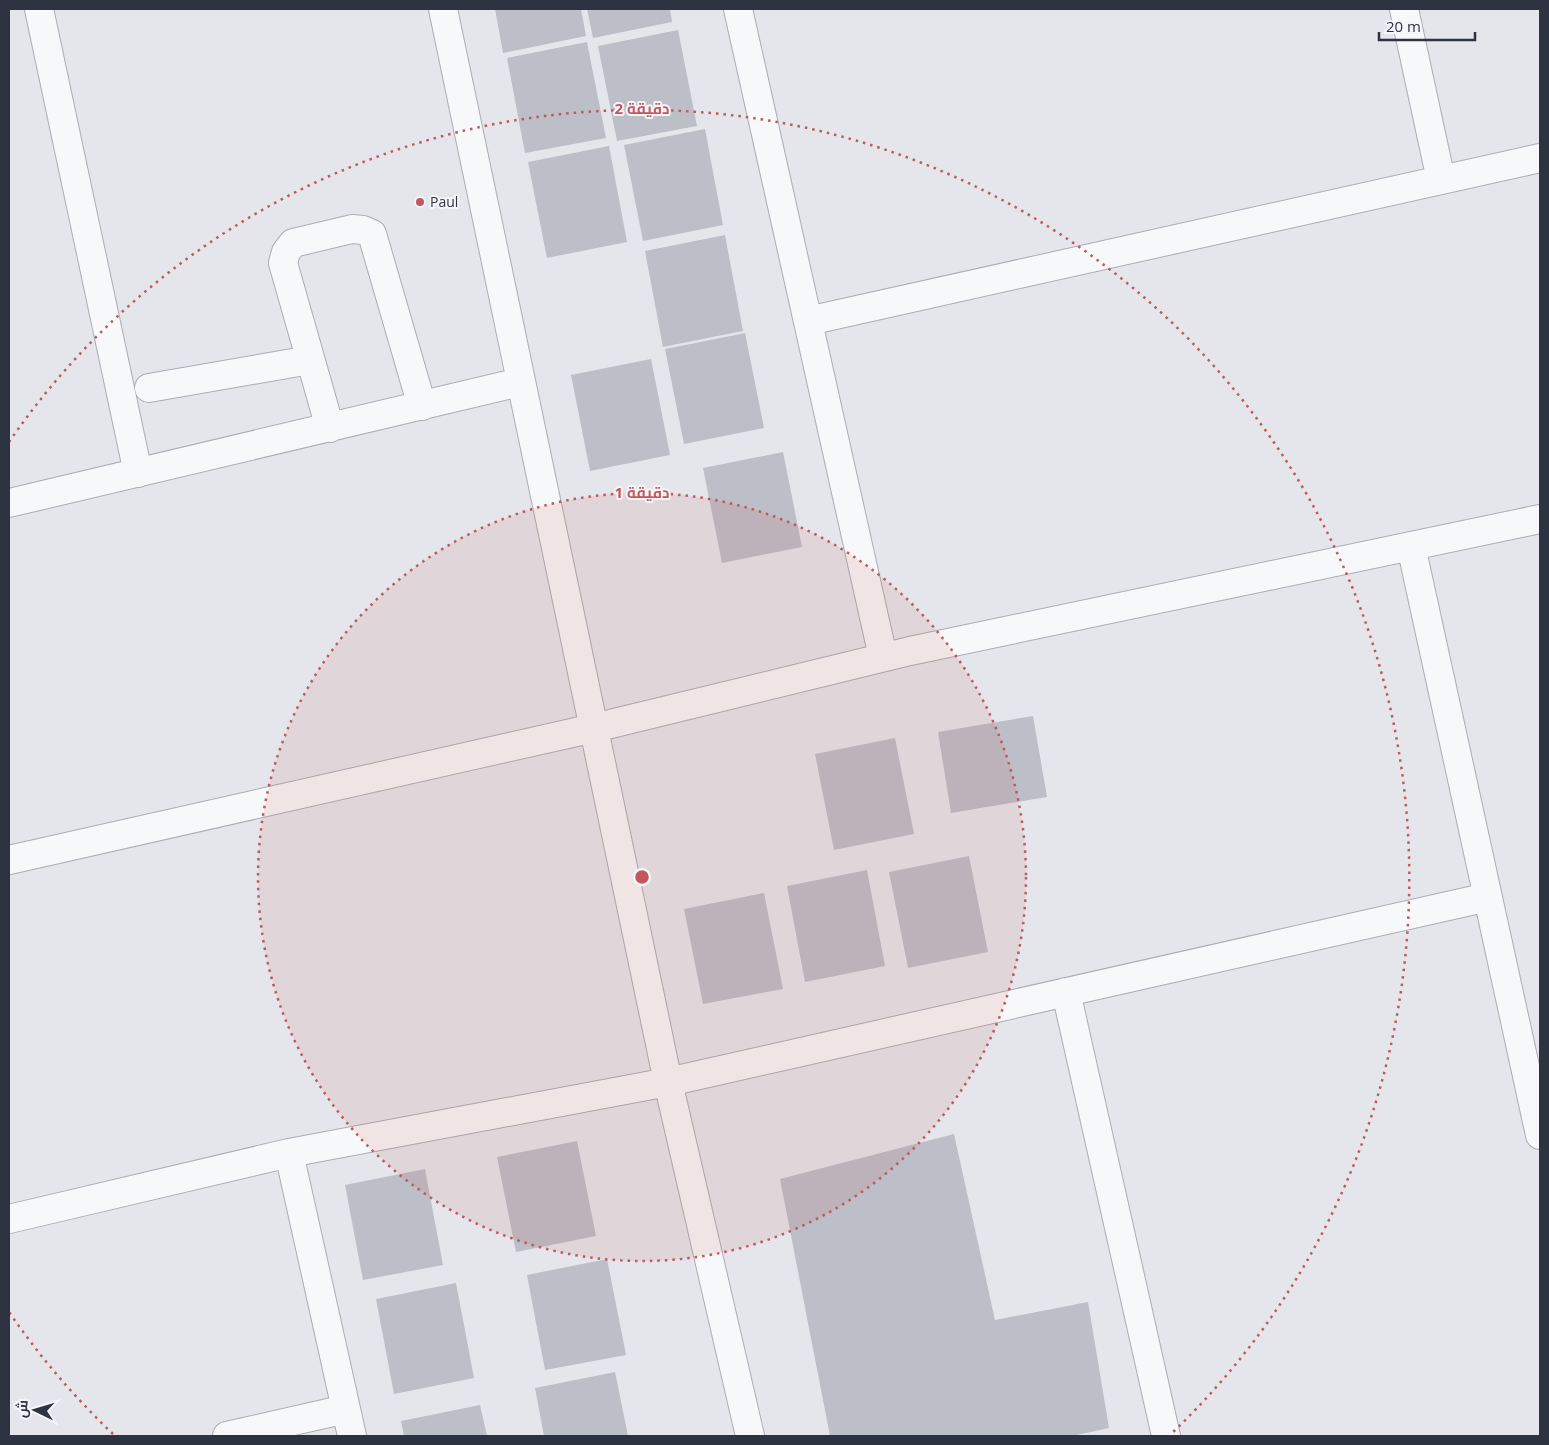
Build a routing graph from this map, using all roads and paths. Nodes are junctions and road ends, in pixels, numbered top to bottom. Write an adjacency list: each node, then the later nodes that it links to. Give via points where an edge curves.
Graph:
1 (39, 9): 13 (street)
2 (442, 9): 9 (street)
3 (738, 9): 7 (street)
4 (1404, 9): 6 (street)
5 (1540, 158): 6 (street)
6 (1441, 180): 7 (street)
7 (808, 321): 17 (street)
8 (310, 360): 10 (street); 11 (street, via 283,263 286,252 293,243 352,229 363,230 372,234); 12 (street)
9 (520, 382): 11 (street); 18 (street)
10 (149, 388)
11 (422, 406): 12 (street)
12 (330, 428): 13 (street)
13 (138, 473): 14 (street)
14 (9, 503)
15 (1540, 519): 16 (street)
16 (1411, 546): 17 (street); 20 (street)
17 (883, 657): 18 (street)
18 (594, 728): 19 (street); 22 (street)
19 (9, 860)
20 (1488, 897): 21 (street); 23 (street)
21 (1066, 992): 22 (street); 31 (street)
22 (668, 1082): 25 (street); 30 (street)
23 (1537, 1102): 24 (street)
24 (1540, 1135)
25 (289, 1153): 26 (street); 27 (street)
26 (9, 1219)
27 (346, 1409): 28 (street); 29 (street)
28 (226, 1436)
29 (352, 1436)
30 (750, 1436)
31 (1166, 1436)

